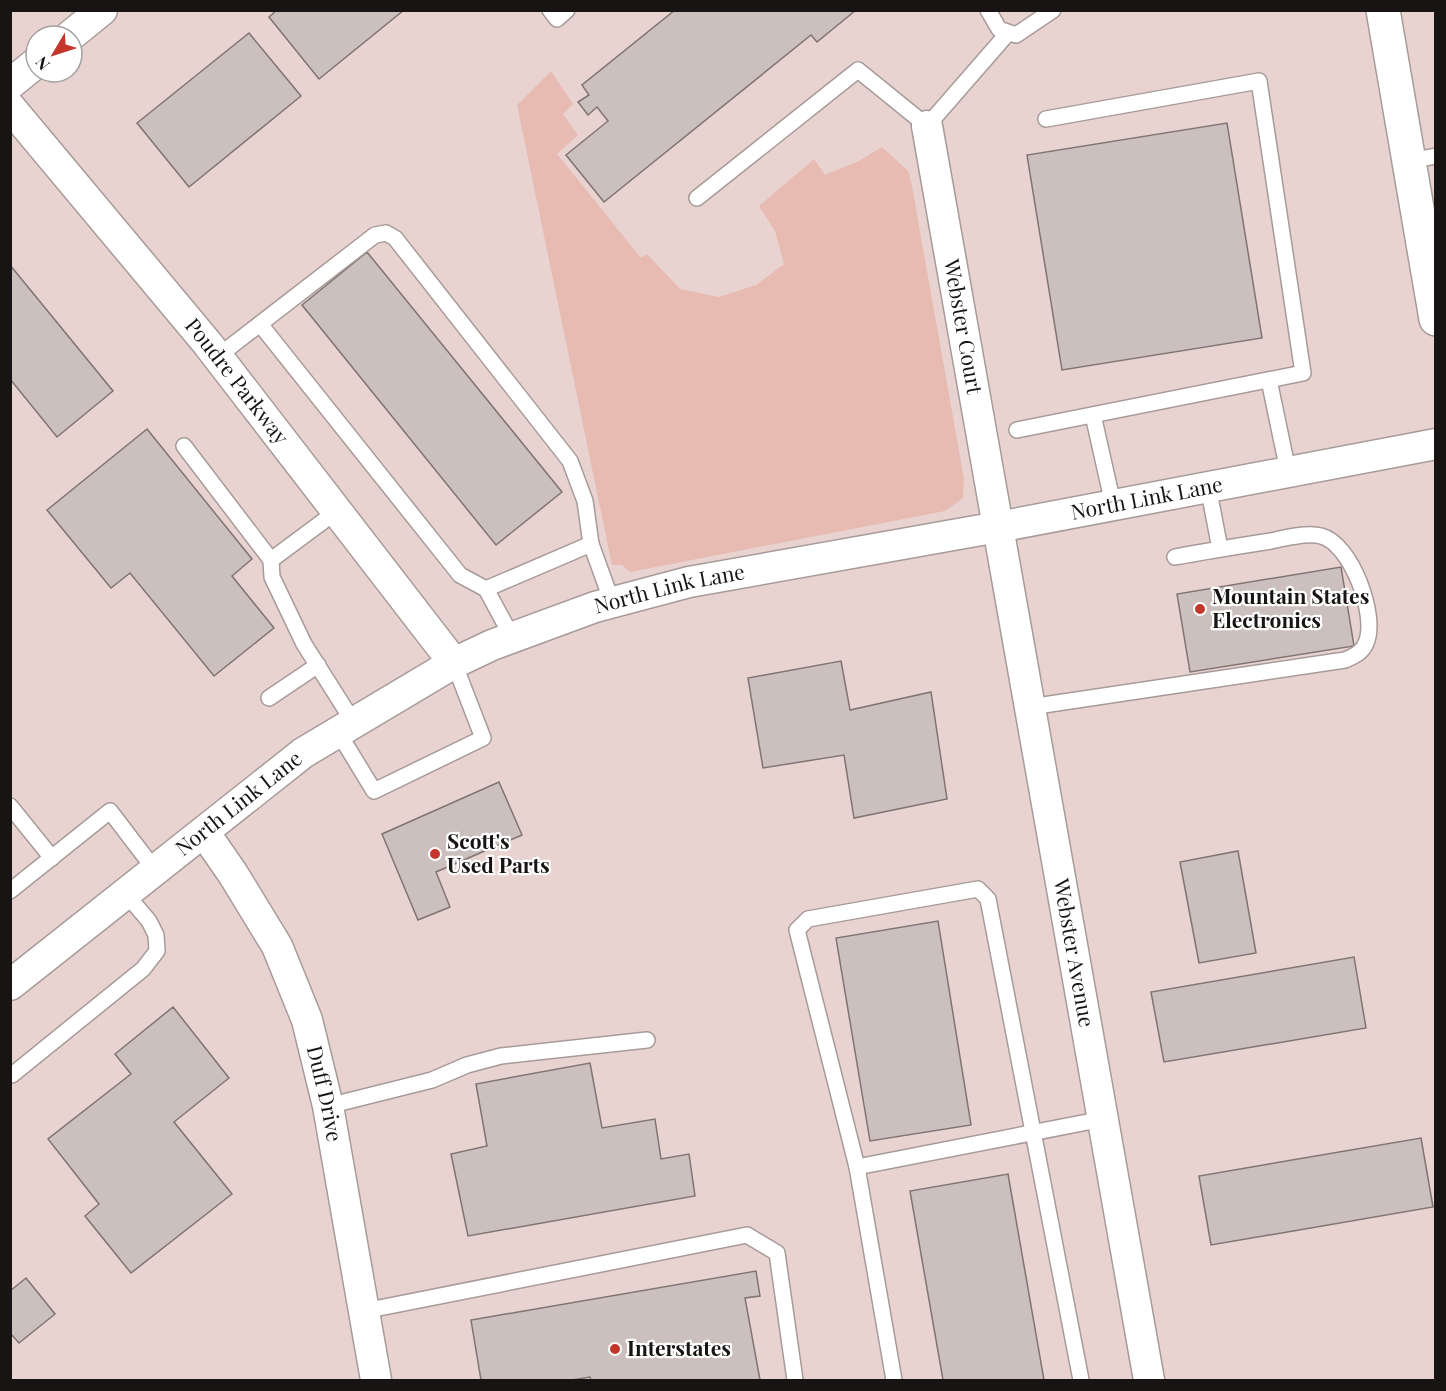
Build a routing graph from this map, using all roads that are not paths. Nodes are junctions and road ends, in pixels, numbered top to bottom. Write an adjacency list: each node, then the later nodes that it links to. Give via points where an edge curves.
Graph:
1 (550, 10): 2 (lane, via 557,19)
2 (567, 10)
3 (988, 10): 6 (lane, via 999,29)
4 (1053, 10): 6 (lane, via 1017,35)
5 (1383, 10): 12 (street)
6 (1008, 33): 11 (lane)
7 (24, 73): 8 (street)
8 (10, 84)
9 (10, 107): 16 (street, Poudre Parkway)
10 (1046, 119): 17 (lane, via 1259,81 1303,373)
11 (927, 126): 13 (lane, via 858,70); 26 (street, Webster Court)
12 (1422, 158): 14 (street)
13 (697, 198)
14 (1436, 320)
15 (260, 324): 16 (lane); 27 (lane, via 375,235 386,233 395,238 570,461 585,501); 31 (lane, via 460,575)
16 (218, 357): 25 (street, Poudre Parkway)
17 (1269, 380): 18 (lane); 22 (lane)
18 (1093, 415): 19 (lane); 24 (lane)
19 (1017, 430)
20 (1436, 444): 22 (street, North Link Lane)
21 (184, 446): 30 (lane)
22 (1288, 471): 23 (street, North Link Lane)
23 (1208, 486): 24 (street, North Link Lane); 28 (lane)
24 (1113, 504): 26 (street, North Link Lane)
25 (337, 511): 30 (lane); 34 (street, Poudre Parkway)
26 (998, 527): 32 (street, North Link Lane, via 689,582); 37 (street, Webster Avenue)
27 (591, 544): 31 (lane); 32 (lane)
28 (1220, 549): 29 (lane); 37 (lane, via 1300,536 1322,536 1338,545 1356,573 1366,601 1369,632 1359,654 1345,660)
29 (1175, 557)
30 (271, 560): 35 (lane, via 272,577)
31 (486, 589): 33 (lane)
32 (612, 602): 33 (street, North Link Lane)
33 (512, 637): 34 (street, North Link Lane)
34 (454, 663): 38 (street, North Link Lane); 38 (lane, via 483,738 374,791)
35 (318, 665): 36 (lane); 38 (lane)
36 (269, 698)
37 (1030, 707): 49 (street, Webster Avenue)
38 (346, 728): 40 (street, North Link Lane, via 303,753)
39 (10, 806): 41 (lane)
40 (204, 832): 42 (street, North Link Lane); 48 (street, Duff Drive, via 277,946 307,1020)
41 (52, 858): 42 (lane, via 110,811); 43 (lane)
42 (155, 870): 44 (street, North Link Lane)
43 (10, 891)
44 (126, 894): 45 (street, North Link Lane); 47 (lane, via 153,928 158,951 143,969)
45 (10, 985)
46 (647, 1040): 48 (lane, via 501,1056 432,1080)
47 (12, 1075)
48 (328, 1106): 52 (street, Duff Drive)
49 (1103, 1119): 50 (lane); 57 (street, Webster Avenue)
50 (1034, 1132): 51 (lane); 51 (lane, via 988,899 978,889 808,919 798,930); 56 (lane)
51 (857, 1167): 55 (lane)
52 (364, 1311): 53 (street, Duff Drive); 54 (lane, via 747,1235 777,1253)
53 (375, 1380)
54 (795, 1380)
55 (894, 1380)
56 (1081, 1380)
57 (1149, 1380)

